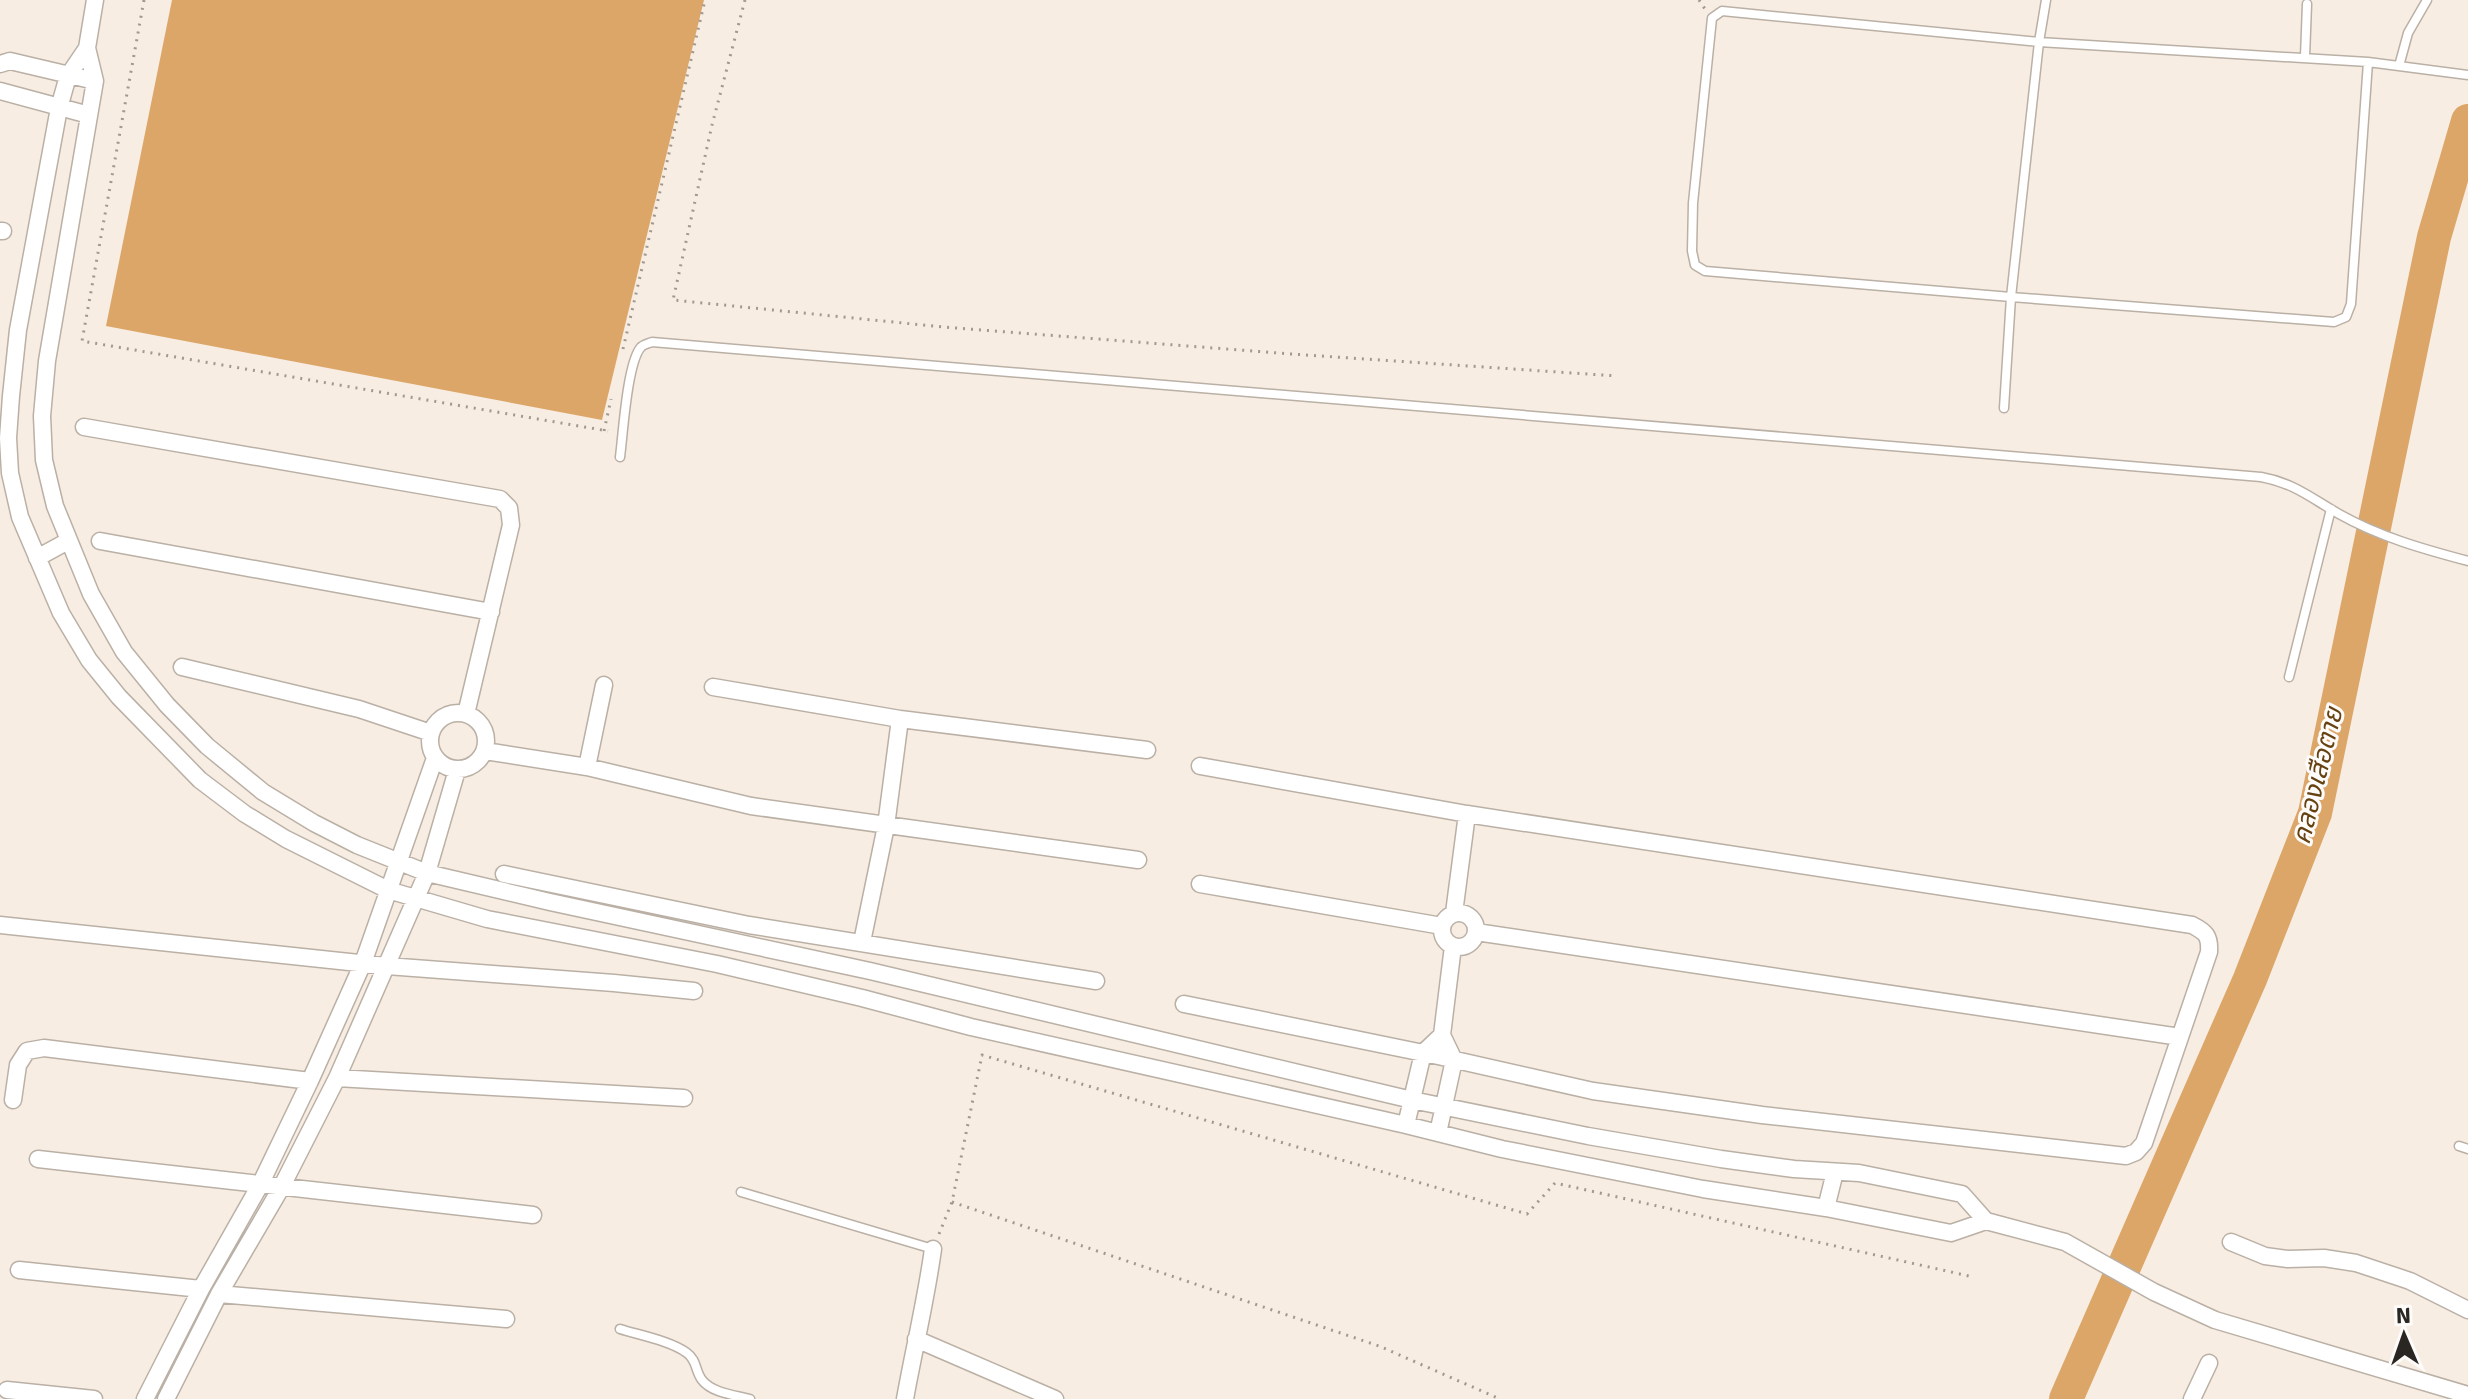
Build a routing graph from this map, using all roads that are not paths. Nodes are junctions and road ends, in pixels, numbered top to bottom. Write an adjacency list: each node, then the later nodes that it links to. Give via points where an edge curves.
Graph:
1 (95, 0): 6 (street)
2 (2046, 0): 5 (lane)
3 (2427, 0): 10 (lane, via 2408,33)
4 (2307, 4): 7 (lane)
5 (2039, 42): 7 (lane); 17 (lane); 17 (lane, via 1740,12 1722,11 1712,18 1693,203 1695,265 1705,271)
6 (87, 48): 12 (street); 13 (street)
7 (2305, 57): 8 (lane)
8 (2368, 62): 10 (lane); 17 (lane, via 2346,317 2334,322)
9 (0, 64): 12 (street, via 10,61)
10 (2399, 66): 11 (lane)
11 (2468, 75)
12 (68, 76): 13 (street); 15 (street)
13 (95, 81): 16 (street)
14 (0, 91): 15 (street)
15 (59, 108): 16 (street); 24 (street, via 18,330 8,438 20,517)
16 (89, 115): 22 (street, via 42,416 44,460)
17 (2011, 297): 18 (lane)
18 (2004, 408)
19 (84, 427): 26 (street, via 500,499 509,508 511,525)
20 (620, 457): 21 (lane, via 631,374 638,350 652,342 2261,477 2283,481)
21 (2335, 511): 25 (lane, via 2393,540); 28 (lane)
22 (68, 541): 24 (street); 31 (street, via 124,652)
23 (100, 541): 26 (street)
24 (37, 558): 34 (street, via 89,660)
25 (2468, 561)
26 (491, 612): 32 (street)
27 (182, 667): 35 (street, via 359,709)
28 (2289, 677)
29 (604, 685): 40 (street)
30 (713, 687): 33 (street)
31 (167, 705): 34 (street); 45 (street, via 263,792)
32 (466, 714): 35 (street, via 445,716); 37 (street, via 481,725)
33 (900, 719): 36 (street); 43 (street)
34 (147, 728): 49 (street, via 200,780 245,814)
35 (431, 733): 38 (street)
36 (1147, 750)
37 (485, 751): 40 (street); 41 (street, via 474,764)
38 (435, 758): 41 (street); 45 (street)
39 (1200, 766): 42 (street)
40 (587, 767): 43 (street, via 751,806)
41 (457, 770): 46 (street)
42 (1467, 814): 51 (street); 65 (street, via 2192,925 2210,939 2209,952)
43 (886, 826): 44 (street); 55 (street)
44 (1138, 860)
45 (399, 863): 46 (street); 49 (street)
46 (427, 873): 50 (street); 59 (street)
47 (504, 874): 55 (street, via 749,925)
48 (1200, 884): 53 (street)
49 (388, 890): 50 (street); 57 (street)
50 (416, 899): 58 (street); 62 (street, via 487,919)
51 (1454, 913): 53 (street); 54 (street, via 1470,917)
52 (0, 925): 57 (street)
53 (1442, 926): 56 (street, via 1444,938)
54 (1476, 932): 56 (street, via 1468,944); 65 (street)
55 (862, 942): 60 (street)
56 (1453, 946): 64 (street)
57 (363, 963): 58 (street); 69 (street)
58 (387, 966): 61 (street); 68 (street)
59 (870, 971): 62 (street); 72 (street)
60 (1096, 981)
61 (694, 991)
62 (862, 998): 74 (street)
63 (1184, 1004): 66 (street)
64 (1442, 1035): 66 (street); 67 (street)
65 (2180, 1037): 67 (street, via 2144,1143 2136,1152 2115,1156 1681,1105)
66 (1423, 1053): 67 (street); 72 (street)
67 (1454, 1060): 73 (street)
68 (337, 1078): 70 (street); 79 (street)
69 (310, 1081): 71 (street, via 44,1048 27,1051 18,1065); 78 (street)
70 (684, 1098)
71 (13, 1100)
72 (1412, 1100): 73 (street); 74 (street)
73 (1445, 1107): 75 (street); 77 (street, via 1721,1159)
74 (1406, 1125): 75 (street)
75 (1438, 1133): 81 (street, via 1688,1186)
76 (38, 1159): 78 (street)
77 (1835, 1172): 81 (street); 83 (street, via 1962,1194)
78 (260, 1185): 79 (street); 87 (street)
79 (281, 1188): 82 (street); 88 (street)
80 (741, 1192): 85 (lane)
81 (1826, 1208): 83 (street, via 1951,1233)
82 (533, 1215)
83 (1986, 1221): 95 (street, via 2065,1242 2215,1320)
84 (2231, 1242): 89 (street, via 2265,1256 2356,1263 2410,1281)
85 (933, 1249): 92 (street)
86 (19, 1270): 87 (street)
87 (201, 1289): 97 (street)
88 (219, 1294): 90 (street); 98 (street)
89 (2468, 1310)
90 (506, 1319)
91 (620, 1329): 99 (lane, via 680,1349 694,1360 705,1384)
92 (916, 1339): 100 (street); 101 (street)
93 (2209, 1363): 102 (street)
94 (7, 1390): 96 (street)
95 (2468, 1395)
96 (94, 1399)
97 (145, 1399)
98 (166, 1399)
99 (750, 1399)
100 (905, 1399)
101 (1055, 1399)
102 (2192, 1399)

